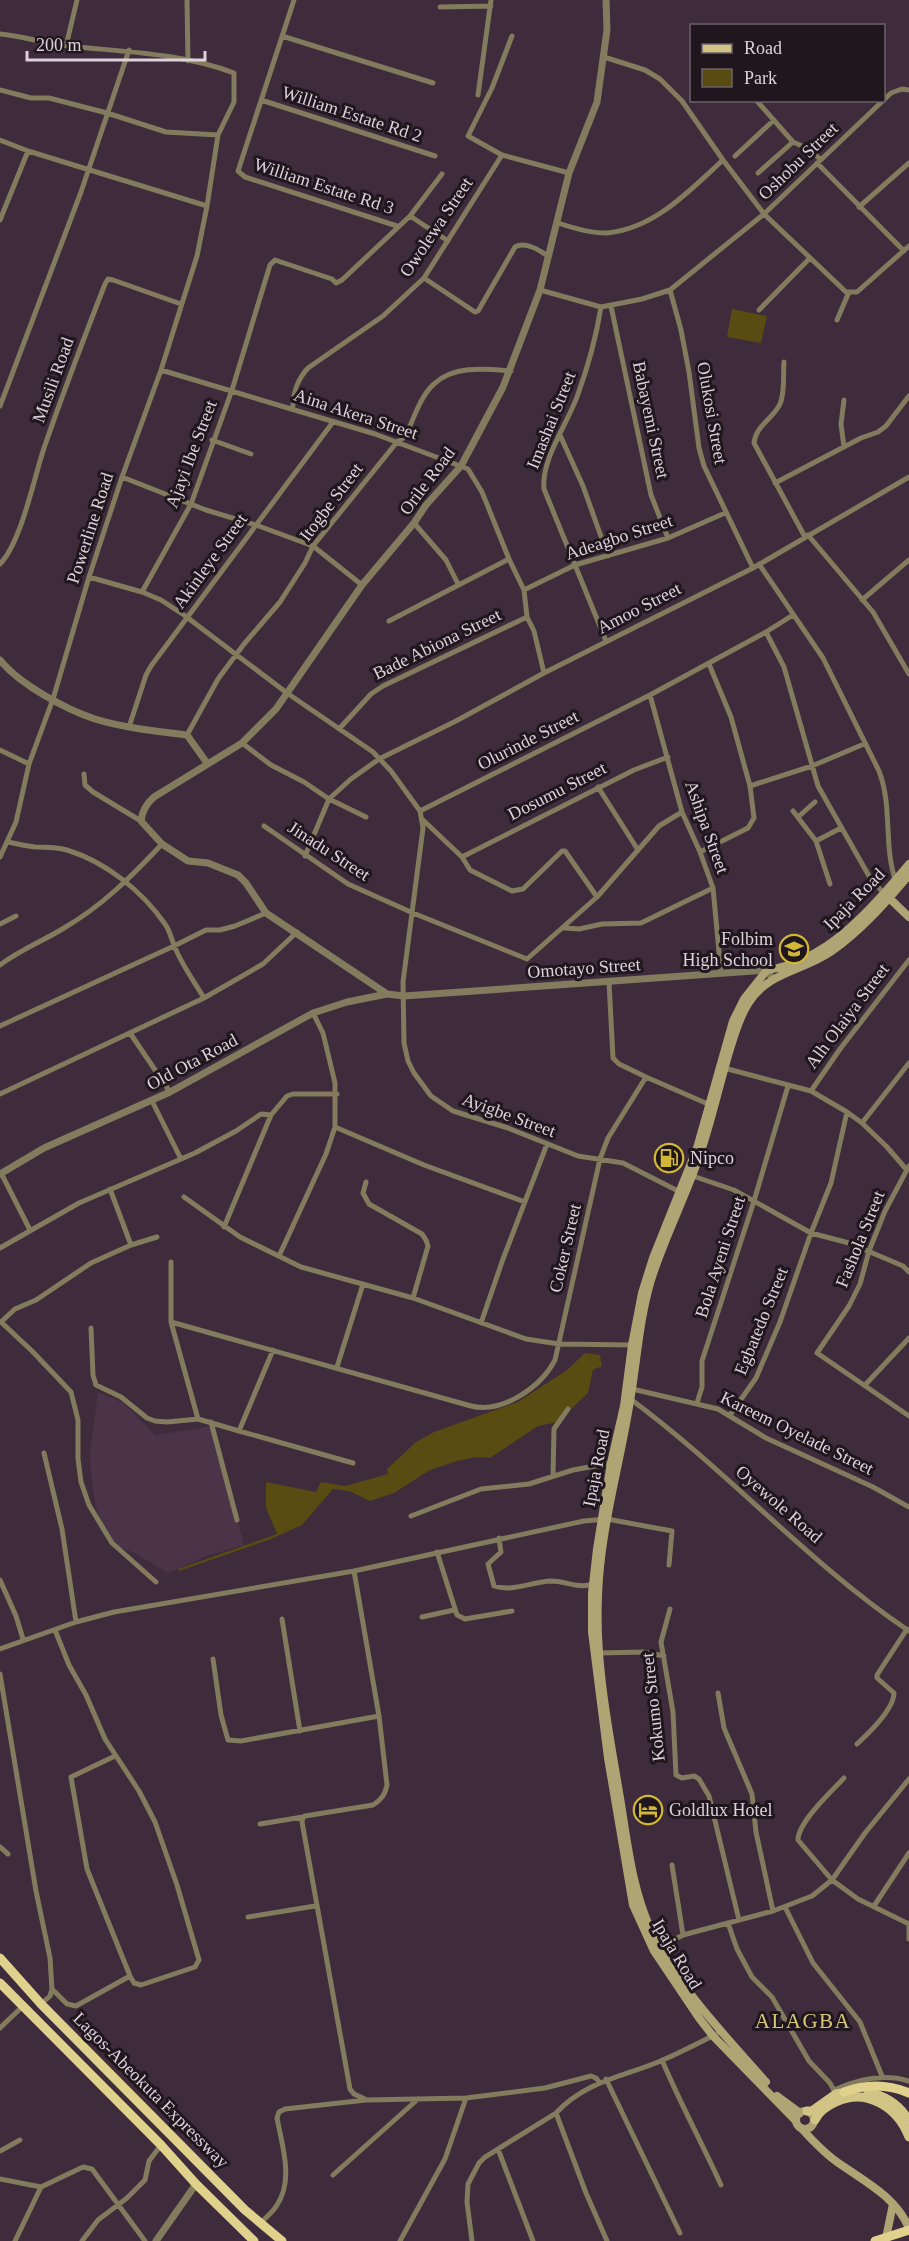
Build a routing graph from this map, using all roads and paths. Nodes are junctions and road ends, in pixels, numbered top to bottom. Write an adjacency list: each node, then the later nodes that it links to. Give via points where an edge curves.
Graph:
1 (77, 0): 10 (street)
2 (187, 0): 13 (street)
3 (294, 0): 8 (street)
4 (606, 0): 12 (street, Orile Road)
5 (491, 3): 6 (street); 17 (street)
6 (440, 7)
7 (0, 34): 10 (street)
8 (282, 36): 14 (street); 19 (street)
9 (512, 36): 28 (street, via 468,136)
10 (66, 46): 11 (street)
11 (129, 50): 13 (street); 22 (street)
12 (604, 57): 31 (street, via 660,79 682,101); 35 (street, Orile Road, via 597,102)
13 (188, 61): 24 (street, Powerline Road, via 234,73 234,102)
14 (434, 83)
15 (0, 90): 22 (street)
16 (909, 90): 18 (street, Oshobu Street, via 902,89)
17 (478, 95)
18 (885, 99)
19 (261, 100): 29 (street, William Estate Rd 2); 44 (street, William Estate Rd 3, via 238,171 241,175)
20 (758, 102): 23 (street)
21 (881, 102): 32 (street, Oshobu Street)
22 (107, 113): 24 (street, via 166,132); 34 (street)
23 (774, 120): 26 (street); 30 (street)
24 (218, 135): 38 (street, Powerline Road)
25 (0, 140): 27 (street)
26 (793, 142): 32 (street, via 809,149); 36 (street)
27 (28, 151): 34 (street); 42 (street)
28 (502, 155): 35 (street); 45 (street, Owolewa Street)
29 (435, 156)
30 (735, 156)
31 (723, 160): 40 (street); 43 (street, via 684,196 638,227 607,233)
32 (819, 161): 39 (street); 40 (street, Oshobu Street)
33 (909, 163): 39 (street)
34 (89, 168): 38 (street); 64 (street)
35 (569, 173): 43 (street, Orile Road)
36 (758, 173)
37 (442, 174): 41 (street)
38 (207, 206): 53 (street, Powerline Road)
39 (859, 207): 46 (street)
40 (764, 214): 48 (street); 51 (street, Oshobu Street)
41 (410, 216): 44 (street); 45 (street)
42 (0, 220)
43 (558, 223): 47 (street, Orile Road)
44 (397, 226): 61 (street, Ajayi Ibe Street, via 354,271 336,283 274,260)
45 (448, 241): 49 (street, Owolewa Street)
46 (907, 248): 52 (street, via 857,292)
47 (548, 256): 49 (street, via 521,244 514,247 475,312); 50 (street, Orile Road)
48 (810, 258): 52 (street); 56 (street)
49 (424, 278): 65 (street, Owolewa Street, via 383,316 308,368 300,377)
50 (540, 290): 55 (street); 60 (street, Orile Road)
51 (670, 290): 54 (street); 77 (street, Olukosi Street, via 689,372 699,448)
52 (849, 292): 57 (street)
53 (182, 304): 59 (street, Powerline Road); 86 (street, Musili Road, via 108,279 12,546)
54 (611, 306): 55 (street); 81 (street, Babayemi Street, via 651,495)
55 (601, 307): 67 (street, Imashai Street, via 595,345)
56 (759, 310)
57 (837, 320)
58 (784, 362): 75 (street, via 780,404 759,428 754,443)
59 (161, 370): 61 (street, Aina Akera Street); 73 (street, Powerline Road)
60 (510, 371): 69 (street, Itogbe Street, via 466,370 434,383 405,437); 72 (street, Orile Road)
61 (232, 390): 65 (street, Aina Akera Street); 68 (street, Ajayi Ibe Street)
62 (909, 397): 70 (street, via 886,426)
63 (844, 400): 70 (street)
64 (1, 401)
65 (293, 409): 66 (street, Aina Akera Street)
66 (333, 422): 69 (street, Aina Akera Street); 79 (street, Akinleye Street)
67 (560, 434): 83 (street); 88 (street, Imashai Street, via 544,474 544,489)
68 (212, 440): 71 (street); 76 (street, Ajayi Ibe Street)
69 (397, 442): 72 (street, Aina Akera Street); 82 (street, Itogbe Street)
70 (844, 447): 75 (street)
71 (251, 454)
72 (461, 466): 78 (street, Orile Road); 84 (street, Aina Akera Street, via 468,469 482,492)
73 (122, 477): 76 (street); 90 (street, Powerline Road)
74 (909, 477): 80 (street, Amoo Street)
75 (775, 483): 80 (street)
76 (191, 504): 79 (street); 94 (street, Ajayi Ibe Street)
77 (725, 513): 81 (street, Adeagbo Street); 89 (street, Olukosi Street)
78 (414, 523): 91 (street, via 446,560); 92 (street, Orile Road)
79 (256, 525): 82 (street); 98 (street, Akinleye Street)
80 (806, 536): 87 (street, Amoo Street); 95 (street, via 839,569)
81 (668, 538): 83 (street, Adeagbo Street)
82 (313, 546): 92 (street); 102 (street, Itogbe Street, via 280,602)
83 (608, 556): 88 (street, Adeagbo Street)
84 (509, 558): 91 (street); 93 (street, Aina Akera Street)
85 (909, 560): 95 (street)
86 (0, 564)
87 (759, 564): 89 (street, Amoo Street); 96 (street)
88 (574, 565): 93 (street, Adeagbo Street); 101 (street, Imashai Street)
89 (753, 568): 101 (street, Amoo Street)
90 (89, 577): 94 (street); 109 (street, Powerline Road)
91 (458, 584): 99 (street)
92 (362, 585): 107 (street, Orile Road)
93 (524, 590): 97 (street, Aina Akera Street)
94 (142, 592): 98 (street)
95 (862, 600): 106 (street)
96 (793, 615): 100 (street, Olurinde Street); 114 (street, via 823,658)
97 (527, 616): 105 (street, Aina Akera Street); 111 (street, Bade Abiona Street, via 383,686)
98 (187, 617): 102 (street); 110 (street, Akinleye Street, via 146,675)
99 (389, 621)
100 (766, 632): 104 (street, Olurinde Street); 120 (street, via 784,667)
101 (606, 641): 105 (street, Amoo Street)
102 (235, 655): 107 (street); 112 (street, Itogbe Street)
103 (0, 660): 109 (street, via 22,682)
104 (709, 664): 108 (street, Olurinde Street); 122 (street, via 731,717)
105 (544, 673): 117 (street, Amoo Street)
106 (909, 674)
107 (287, 693): 111 (street); 113 (street, Orile Road)
108 (650, 695): 116 (street, Ashipa Street); 126 (street, Olurinde Street)
109 (53, 699): 110 (street, via 94,718); 119 (street, Powerline Road)
110 (129, 726): 112 (street)
111 (339, 729): 117 (street)
112 (187, 735): 118 (street)
113 (242, 743): 118 (street, Orile Road); 124 (street)
114 (864, 744): 120 (street); 147 (street, via 885,787 890,857)
115 (0, 750): 119 (street)
116 (668, 757): 123 (street, Dosumu Street); 128 (street, Ashipa Street)
117 (379, 759): 124 (street, Amoo Street); 126 (street)
118 (207, 763): 132 (street, Orile Road, via 154,797)
119 (29, 764): 136 (street, Powerline Road)
120 (812, 766): 122 (street); 134 (street)
121 (84, 774): 132 (street, via 86,785 93,792)
122 (750, 786): 140 (street, via 754,818 748,828)
123 (598, 788): 139 (street); 142 (street, Dosumu Street)
124 (329, 799): 129 (street); 141 (street)
125 (815, 802): 130 (street)
126 (420, 811): 131 (street)
127 (793, 811): 130 (street)
128 (682, 812): 139 (street, via 658,826); 140 (street, Ashipa Street)
129 (366, 817)
130 (798, 818): 135 (street)
131 (423, 820): 142 (street); 153 (street, Ayigbe Street)
132 (141, 821): 137 (street)
133 (264, 826): 141 (street, Jinadu Street)
134 (841, 828): 135 (street); 150 (street, via 869,876)
135 (816, 841): 148 (street)
136 (8, 842): 138 (street, Powerline Road); 146 (street, via 68,850)
137 (162, 844): 146 (street); 152 (street, via 188,861 208,863 238,874)
138 (2, 848): 143 (street, Powerline Road)
139 (638, 850): 151 (street)
140 (700, 852): 149 (street, Ashipa Street)
141 (305, 856): 153 (street, Jinadu Street, via 348,884)
142 (462, 856): 151 (street, via 479,876 518,891 565,851)
143 (0, 857)
144 (909, 864): 147 (main road, Ipaja Road)
145 (909, 874): 147 (main road, Ipaja Road)
146 (127, 882): 159 (street, via 165,924); 161 (street, via 65,928)
147 (897, 883): 150 (main road, Ipaja Road)
148 (830, 884)
149 (713, 888): 157 (street, via 641,923); 163 (street, Ashipa Street)
150 (887, 896): 155 (main road); 162 (main road, Ipaja Road, via 819,952 783,968); 164 (main road, Ipaja Road, via 858,930 832,951 786,975)
151 (597, 897): 157 (street)
152 (266, 913): 158 (street); 159 (street, via 228,928 206,930)
153 (413, 914): 157 (street, Jinadu Street, via 527,959); 167 (street, Ayigbe Street)
154 (16, 916): 156 (street)
155 (909, 917)
156 (0, 924)
157 (565, 928)
158 (297, 932): 166 (street); 168 (street, via 276,955)
159 (174, 946): 168 (street); 170 (street)
160 (909, 960): 176 (street, Alh Olaiya Street)
161 (0, 965)
162 (767, 970): 163 (street, Omotayo Street); 164 (street); 173 (main road, Ipaja Road, via 740,1005)
163 (721, 973): 165 (street, Omotayo Street)
164 (772, 978): 173 (main road, Ipaja Road, via 745,1008)
165 (609, 982): 167 (street, Omotayo Street); 174 (street, via 613,1058)
166 (387, 994): 167 (street, Old Ota Road); 169 (street, Old Ota Road)
167 (404, 996): 186 (street, Ayigbe Street, via 408,1060 431,1096 453,1111)
168 (204, 998): 171 (street)
169 (313, 1013): 177 (street, Old Ota Road); 179 (street, via 323,1033)
170 (0, 1026)
171 (130, 1033): 177 (street); 178 (street)
172 (909, 1063): 184 (street)
173 (721, 1068): 175 (street); 181 (main road, Ipaja Road); 191 (main road, Ipaja Road, via 705,1140)
174 (645, 1077): 181 (street); 188 (street, Coker Street, via 608,1138)
175 (788, 1086): 176 (street); 196 (street, Bola Ayeni Street)
176 (811, 1091): 182 (street)
177 (170, 1092): 180 (street, Old Ota Road)
178 (0, 1094)
179 (337, 1094): 183 (street, via 293,1094 283,1098); 185 (street)
180 (152, 1101): 187 (street); 190 (street, Old Ota Road, via 44,1148)
181 (708, 1104): 191 (main road, Ipaja Road)
182 (847, 1112): 184 (street); 200 (street, Egbatedo Street, via 831,1184)
183 (271, 1115): 187 (street, via 261,1114); 198 (street)
184 (862, 1123): 189 (street)
185 (334, 1127): 197 (street); 205 (street, via 326,1154)
186 (547, 1144): 188 (street, Ayigbe Street, via 578,1156); 197 (street)
187 (181, 1159): 193 (street)
188 (600, 1159): 194 (street, Ayigbe Street, via 623,1163); 217 (street, Coker Street)
189 (907, 1168): 204 (street, Fashola Street)
190 (1, 1174): 199 (street)
191 (690, 1175): 194 (main road, Ipaja Road); 196 (street)
192 (366, 1182): 211 (street, via 363,1193 369,1204 426,1240 428,1246)
193 (110, 1189): 199 (street); 202 (street)
194 (682, 1193): 218 (main road, Ipaja Road, via 645,1280)
195 (183, 1197): 198 (street)
196 (754, 1201): 200 (street); 223 (street, Bola Ayeni Street, via 702,1361 702,1388)
197 (525, 1202): 214 (street)
198 (224, 1227): 205 (street)
199 (30, 1230): 203 (street)
200 (811, 1233): 204 (street); 225 (street, Egbatedo Street, via 756,1378)
201 (157, 1237): 202 (street)
202 (131, 1245): 212 (street, via 91,1263)
203 (0, 1248)
204 (868, 1251): 208 (street); 221 (street, Fashola Street, via 860,1284 817,1353)
205 (279, 1256): 210 (street, via 301,1268)
206 (909, 1260): 208 (street)
207 (171, 1262): 213 (street)
208 (903, 1266): 209 (street)
209 (909, 1272)
210 (363, 1284): 211 (street); 220 (street)
211 (413, 1298): 214 (street)
212 (0, 1322): 243 (street, via 71,1392 78,1420 81,1482 89,1505 112,1543)
213 (171, 1322): 219 (street, Coker Street); 227 (street)
214 (481, 1323): 217 (street, via 526,1339)
215 (91, 1328): 227 (street, via 96,1385 155,1421)
216 (909, 1338): 221 (street)
217 (559, 1344): 218 (street); 220 (street, Coker Street, via 555,1360 542,1379 515,1397 482,1409)
218 (634, 1346): 222 (main road, Ipaja Road)
219 (273, 1350): 220 (street, Coker Street); 229 (street)
220 (337, 1367)
221 (865, 1385): 226 (street)
222 (629, 1393): 223 (street, Kareem Oyelade Street); 232 (main road, Ipaja Road); 236 (main road, Ipaja Road); 253 (street, Oyewole Road, via 838,1576)
223 (697, 1403): 225 (street, Kareem Oyelade Street)
224 (568, 1409): 233 (street, via 554,1429)
225 (730, 1415): 234 (street, Kareem Oyelade Street, via 766,1438)
226 (909, 1416)
227 (198, 1419): 228 (street)
228 (211, 1422): 229 (street); 237 (street)
229 (239, 1431): 231 (street)
230 (44, 1453): 251 (street, via 63,1529)
231 (353, 1463)
232 (611, 1463): 233 (street); 236 (main road, Ipaja Road)
233 (553, 1476): 235 (street, via 529,1484 481,1489)
234 (909, 1507)
235 (411, 1516)
236 (605, 1519): 238 (street); 240 (street, via 672,1531); 244 (main road, Ipaja Road); 249 (main road, Ipaja Road)
237 (237, 1520)
238 (499, 1538): 239 (street); 244 (street, via 501,1552 488,1564 494,1586 551,1581 577,1587)
239 (437, 1551): 241 (street); 246 (street)
240 (669, 1565)
241 (354, 1571): 251 (street, via 178,1600); 262 (street)
242 (0, 1580): 254 (street)
243 (156, 1582)
244 (593, 1584): 249 (main road, Ipaja Road)
245 (670, 1609): 257 (street, Kokumo Street, via 662,1642)
246 (454, 1610): 247 (street, via 465,1619); 248 (street)
247 (512, 1611)
248 (422, 1617)
249 (595, 1618): 256 (main road, Ipaja Road); 294 (main road, Ipaja Road, via 599,1700 633,1905 654,1951)
250 (282, 1620): 263 (street)
251 (76, 1622): 252 (street)
252 (55, 1630): 254 (street); 265 (street)
253 (908, 1630): 264 (street, via 877,1675 894,1693 893,1703)
254 (23, 1639): 255 (street)
255 (0, 1649)
256 (599, 1653): 257 (street, via 644,1652); 285 (main road, Ipaja Road, via 634,1878)
257 (664, 1656): 280 (street, Kokumo Street, via 673,1712 676,1775 699,1779 709,1796)
258 (213, 1659): 263 (street, via 228,1740)
259 (0, 1674): 260 (street)
260 (1, 1692): 289 (street, via 50,1958)
261 (718, 1693): 278 (street, via 724,1728 752,1794)
262 (379, 1716): 263 (street); 268 (street, via 385,1794 373,1805)
263 (300, 1731)
264 (857, 1744)
265 (115, 1756): 287 (street, via 71,1777 87,1869); 287 (street, via 155,1822 199,1960 195,1968 141,1985)
266 (844, 1779): 274 (street, via 822,1801 798,1836)
267 (909, 1779): 274 (street)
268 (303, 1817): 269 (street); 275 (street)
269 (260, 1824)
270 (0, 1847): 272 (street)
271 (909, 1853): 276 (street)
272 (8, 1854)
273 (672, 1865): 283 (street)
274 (832, 1880): 276 (street); 277 (street, via 812,1896)
275 (315, 1906): 279 (street); 303 (street, via 350,2089)
276 (874, 1906): 282 (street)
277 (785, 1907): 278 (street); 296 (street, via 813,1963 860,2022)
278 (773, 1911): 280 (street)
279 (248, 1917)
280 (739, 1920): 281 (street)
281 (728, 1923): 283 (street); 299 (street, via 748,1971 772,1997 809,2061)
282 (909, 1923): 284 (street)
283 (683, 1935): 285 (street)
284 (909, 1939)
285 (660, 1947): 293 (main road, Ipaja Road, via 691,1995)
286 (0, 1958): 290 (highway, Lagos-Abeokuta Expressway)
287 (130, 1976): 289 (street, via 76,2006 67,2004)
288 (0, 1983): 291 (highway, Lagos-Abeokuta Expressway)
289 (52, 1989): 290 (street)
290 (41, 2004): 322 (highway, Lagos-Abeokuta Expressway)
291 (23, 2006): 292 (street); 311 (highway, Lagos-Abeokuta Expressway)
292 (0, 2028)
293 (722, 2031): 294 (street); 305 (main road, Ipaja Road, via 777,2096)
294 (713, 2036): 295 (street); 305 (main road, Ipaja Road)
295 (662, 2060): 297 (street); 318 (street)
296 (882, 2076): 298 (street); 299 (street, via 849,2083)
297 (602, 2081): 301 (street, via 591,2076 545,2088); 304 (street); 324 (street)
298 (909, 2081)
299 (838, 2092): 300 (highway, via 883,2086); 305 (main road); 306 (main road, via 880,2095)
300 (909, 2093)
301 (466, 2098): 302 (street); 332 (street, via 445,2159)
302 (417, 2099): 303 (street); 315 (street)
303 (367, 2100): 322 (street, via 279,2112 286,2178 276,2206)
304 (556, 2113): 313 (street); 335 (street)
305 (801, 2115): 307 (main road, via 813,2115); 308 (main road)
306 (909, 2121)
307 (814, 2123): 308 (main road); 309 (main road, via 818,2114 842,2099 859,2097 879,2102 896,2115); 312 (main road)
308 (802, 2129): 312 (main road)
309 (909, 2137)
310 (20, 2140): 314 (street)
311 (162, 2145): 317 (highway, Lagos-Abeokuta Expressway); 321 (street, via 149,2161 145,2180)
312 (819, 2147): 320 (main road)
313 (498, 2149): 333 (street, via 479,2163 468,2184); 334 (street)
314 (0, 2151)
315 (333, 2175)
316 (0, 2179): 319 (street)
317 (196, 2184): 326 (highway, Lagos-Abeokuta Expressway); 330 (street)
318 (721, 2185)
319 (41, 2187): 321 (street, via 88,2166); 327 (street)
320 (893, 2204): 323 (main road); 325 (main road)
321 (118, 2205): 328 (street, via 98,2220); 329 (street)
322 (260, 2222): 331 (highway, Lagos-Abeokuta Expressway)
323 (909, 2229): 325 (highway)
324 (680, 2233)
325 (886, 2238): 336 (highway)
326 (252, 2239)
327 (15, 2241)
328 (82, 2241)
329 (145, 2241)
330 (156, 2241)
331 (282, 2241)
332 (400, 2241)
333 (472, 2241)
334 (533, 2241)
335 (607, 2241)
336 (875, 2241)

